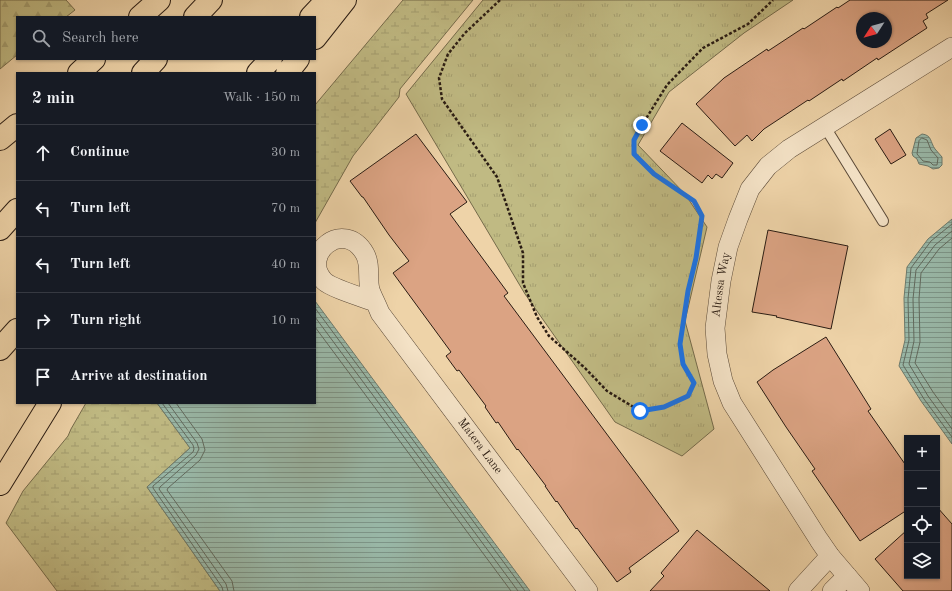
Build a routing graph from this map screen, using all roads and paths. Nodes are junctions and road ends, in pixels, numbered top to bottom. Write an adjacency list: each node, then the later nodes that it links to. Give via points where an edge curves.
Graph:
1 (159, 0): 7 (highway)
2 (211, 0): 8 (highway)
3 (327, 0): 9 (highway)
4 (345, 0): 10 (highway)
5 (500, 0): 6 (path, via 465,33 448,54 439,78 442,99 497,176 523,253 523,283 537,317 549,336 607,391 640,411 664,407 688,396 694,383 683,364 680,344 702,216 694,201 654,174 634,154 634,140 667,85 702,48 748,24)
6 (773, 0)
7 (141, 16)
8 (196, 16)
9 (312, 16)
10 (316, 37)
11 (952, 47): 21 (street, Altessa Way)
12 (93, 60): 16 (highway)
13 (155, 60): 17 (highway)
14 (270, 60): 18 (highway)
15 (297, 60): 19 (highway)
16 (79, 72)
17 (144, 72)
18 (259, 72)
19 (289, 72)
20 (16, 126): 22 (highway)
21 (826, 127): 24 (lane); 31 (street, Altessa Way, via 789,149 768,166 750,189 728,247 715,328 723,381 732,403)
22 (0, 139)
23 (16, 211): 25 (highway)
24 (883, 221)
25 (0, 229)
26 (375, 302): 33 (street, Matera Lane, via 380,313)
27 (16, 331): 28 (highway)
28 (0, 349)
29 (49, 404): 30 (highway)
30 (0, 484)
31 (830, 556): 32 (street, Altessa Way); 34 (street)
32 (847, 576): 35 (street); 36 (street, Altessa Way)
33 (588, 591)
34 (798, 591)
35 (832, 591)
36 (860, 591)

